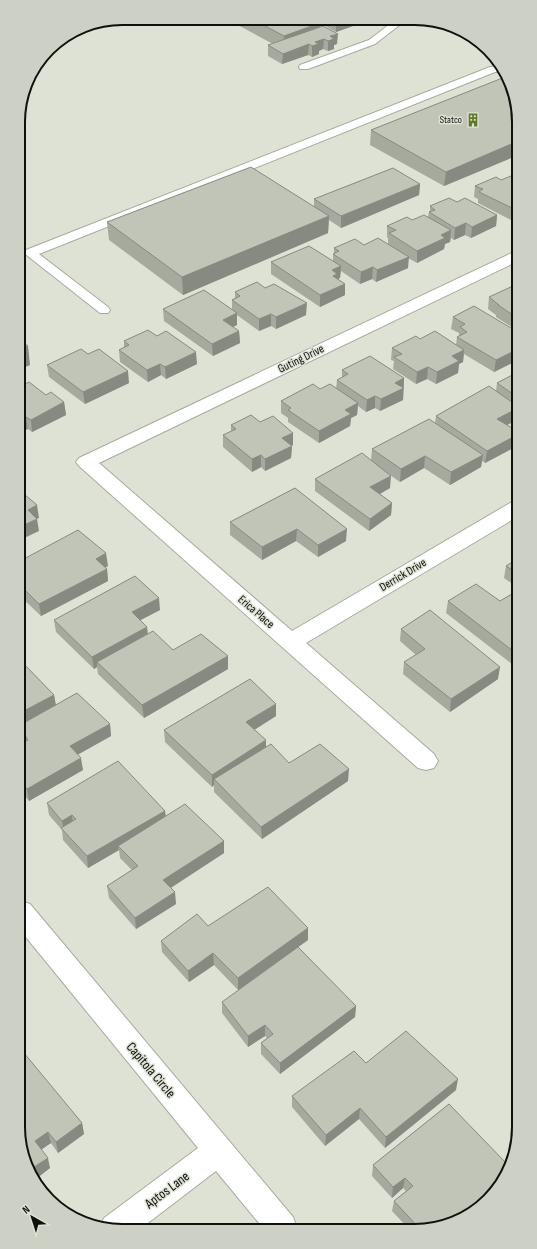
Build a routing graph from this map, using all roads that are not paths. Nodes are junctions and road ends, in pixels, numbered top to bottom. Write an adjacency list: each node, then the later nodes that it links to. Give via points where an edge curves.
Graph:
1 (394, 25): 2 (lane, via 372,42)
2 (304, 67)
3 (497, 69): 5 (lane, via 30,253)
4 (512, 258): 6 (street, Guting Drive)
5 (104, 310)
6 (86, 462): 8 (street, Erica Place)
7 (512, 511): 8 (street, Derrick Drive)
8 (290, 642): 9 (street, Erica Place)
9 (426, 761)
10 (25, 917): 11 (street, Capitola Circle)
11 (218, 1150): 12 (street, Aptos Lane); 13 (street, Capitola Circle)
12 (122, 1224)
13 (279, 1224)

